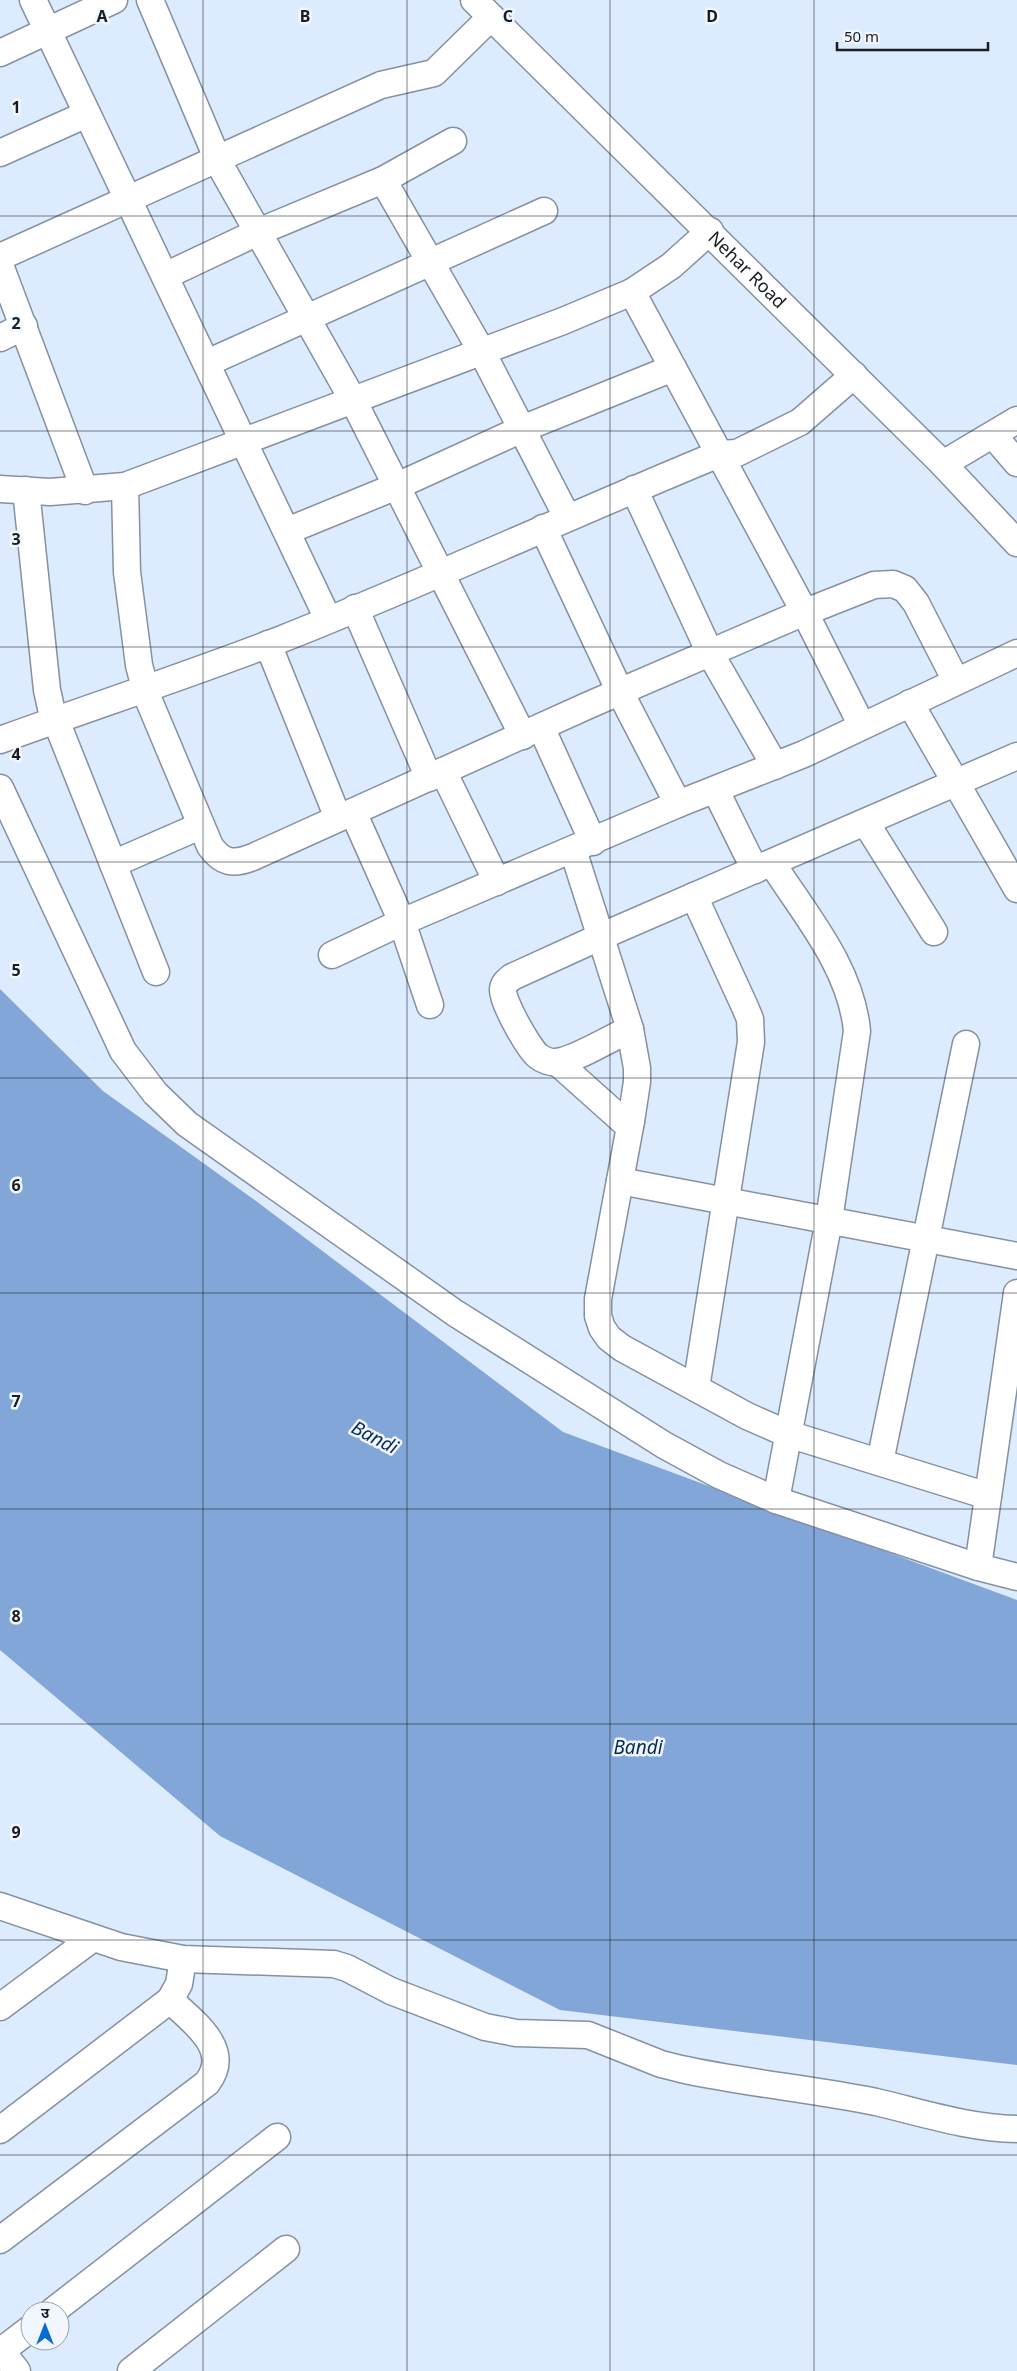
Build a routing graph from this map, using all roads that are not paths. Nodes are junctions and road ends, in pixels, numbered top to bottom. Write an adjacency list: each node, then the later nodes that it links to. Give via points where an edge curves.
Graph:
1 (33, 0): 5 (street)
2 (114, 0): 5 (street)
3 (150, 0): 10 (street)
4 (483, 8): 10 (street, via 434,73 381,85); 14 (street, Nehar Road)
5 (46, 31): 6 (street); 7 (street)
6 (0, 53)
7 (87, 114): 9 (street); 12 (street)
8 (453, 141): 11 (street)
9 (0, 153)
10 (217, 159): 12 (street); 15 (street)
11 (383, 180): 15 (street); 17 (street)
12 (128, 199): 16 (street); 19 (street)
13 (544, 211): 17 (street)
14 (710, 231): 20 (street, via 671,266); 27 (street, Nehar Road)
15 (258, 232): 19 (street); 21 (street)
16 (0, 257)
17 (432, 262): 21 (street); 24 (street)
18 (0, 265): 22 (street)
19 (165, 276): 25 (street)
20 (632, 292): 24 (street); 26 (street)
21 (307, 318): 25 (street); 28 (street)
22 (24, 326): 23 (street); 41 (street)
23 (0, 338)
24 (482, 352): 28 (street); 30 (street)
25 (206, 363): 32 (street)
26 (672, 368): 30 (street); 33 (street)
27 (854, 375): 33 (street, via 800,422 737,453); 35 (street, Nehar Road)
28 (354, 400): 32 (street); 37 (street)
29 (1017, 420): 31 (street)
30 (522, 429): 37 (street); 42 (street)
31 (993, 435): 34 (street); 35 (street)
32 (244, 441): 36 (street); 44 (street)
33 (719, 454): 39 (street); 48 (street)
34 (1017, 463)
35 (943, 464): 45 (street, Nehar Road)
36 (125, 486): 41 (street); 54 (street, via 126,572 139,665)
37 (397, 486): 44 (street); 46 (street)
38 (0, 489): 40 (street)
39 (634, 489): 42 (street); 51 (street)
40 (26, 490): 41 (street); 57 (street, via 47,690)
41 (85, 490)
42 (567, 517): 43 (street)
43 (542, 528): 46 (street); 55 (street)
44 (287, 531): 49 (street)
45 (1017, 543)
46 (441, 572): 47 (street); 59 (street)
47 (355, 608): 49 (street); 63 (street)
48 (805, 613): 51 (street); 53 (street, via 874,585 900,585 916,603); 58 (street)
49 (328, 619): 50 (street)
50 (268, 644): 54 (street); 68 (street)
51 (710, 653): 55 (street); 62 (street)
52 (1017, 653): 53 (street)
53 (956, 681): 56 (street)
54 (146, 690): 57 (street); 70 (street)
55 (620, 692): 59 (street); 67 (street)
56 (910, 703): 58 (street); 64 (street)
57 (55, 720): 60 (street); 72 (street)
58 (862, 726): 62 (street)
59 (532, 731): 63 (street); 71 (street)
60 (0, 740)
61 (1017, 756): 64 (street)
62 (775, 766): 66 (street)
63 (436, 774): 68 (street); 74 (street)
64 (956, 784): 69 (street); 75 (street)
65 (0, 788): 97 (street, via 123,1051 155,1093 187,1124 455,1313 664,1445 719,1475)
66 (716, 791): 67 (street); 73 (street)
67 (678, 804): 71 (street)
68 (346, 815): 70 (street, via 253,857 231,863 215,854); 77 (street)
69 (866, 823): 73 (street); 78 (street)
70 (200, 826): 72 (street)
71 (584, 846): 74 (street); 79 (street)
72 (113, 864): 81 (street)
73 (763, 867): 76 (street); 89 (street, via 839,968 855,1012 855,1052)
74 (497, 882): 77 (street)
75 (1017, 890)
76 (694, 896): 79 (street); 88 (street, via 745,1007 751,1029)
77 (402, 922): 80 (street); 82 (street)
78 (934, 932)
79 (602, 936): 83 (street); 85 (street, via 512,978 502,990 528,1044 538,1056)
80 (332, 955)
81 (156, 972)
82 (430, 1004)
83 (630, 1029): 85 (street); 86 (street, via 637,1068)
84 (966, 1044): 90 (street)
85 (557, 1062): 86 (street, via 623,1121)
86 (631, 1121): 87 (street)
87 (620, 1181): 88 (street); 93 (street, via 598,1299 602,1328 622,1348)
88 (727, 1201): 89 (street); 93 (street)
89 (829, 1220): 90 (street); 94 (street)
90 (925, 1238): 91 (street); 95 (street)
91 (1017, 1256)
92 (1017, 1293): 96 (street)
93 (696, 1388): 94 (street)
94 (788, 1434): 95 (street); 97 (street)
95 (880, 1462): 96 (street)
96 (988, 1496): 98 (street)
97 (776, 1500): 98 (street)
98 (978, 1567): 99 (street)
99 (1017, 1578)
100 (0, 1906): 101 (street)
101 (93, 1938): 102 (street); 104 (street)
102 (183, 1959): 103 (street, via 179,1984); 105 (street, via 334,1964 463,2020 504,2032 588,2035 681,2069 876,2102 962,2124)
103 (170, 2000): 106 (street); 108 (street, via 209,2040 216,2056 213,2075 207,2083)
104 (0, 2007)
105 (1017, 2129)
106 (0, 2130)
107 (277, 2137): 110 (street)
108 (0, 2240)
109 (286, 2249): 113 (street)
110 (66, 2301)
111 (20, 2340): 112 (street)
112 (5, 2356)
113 (131, 2371)

